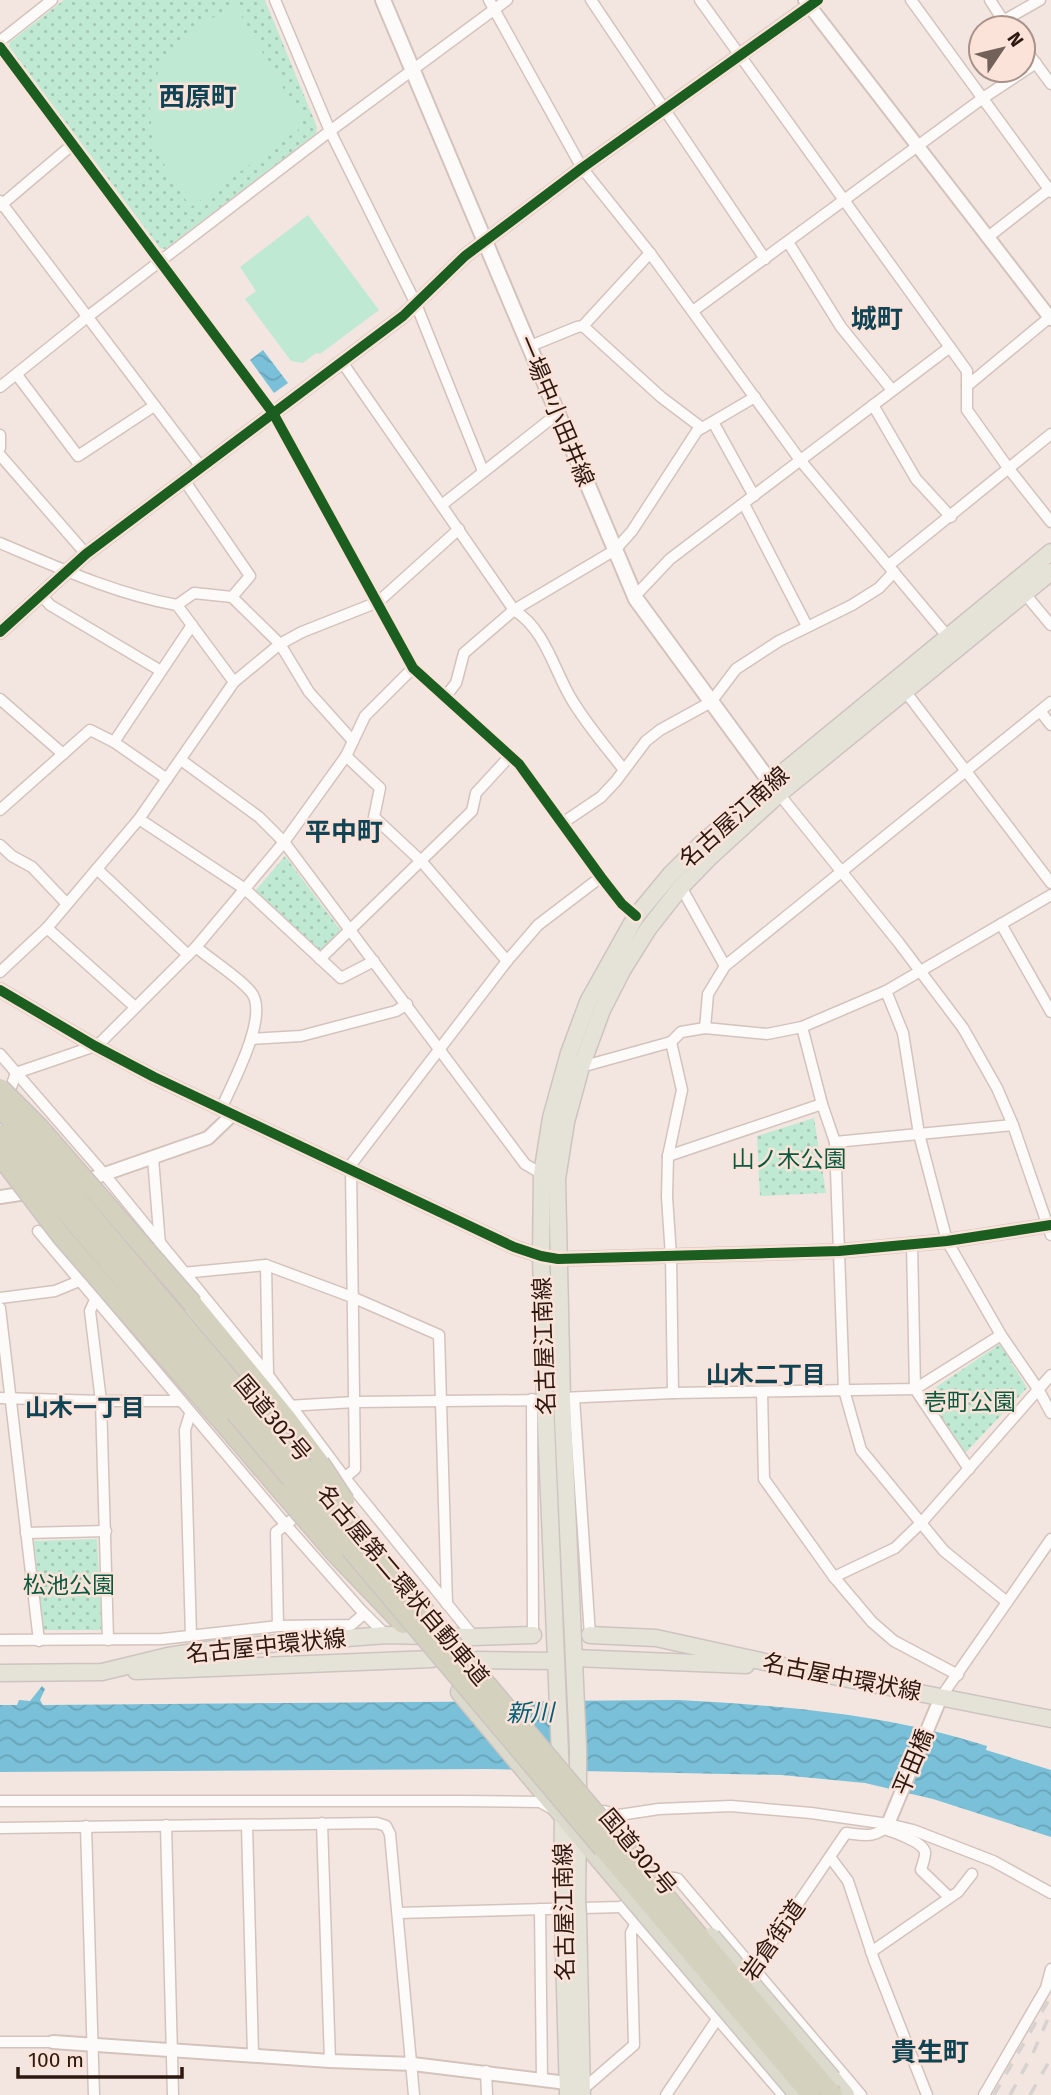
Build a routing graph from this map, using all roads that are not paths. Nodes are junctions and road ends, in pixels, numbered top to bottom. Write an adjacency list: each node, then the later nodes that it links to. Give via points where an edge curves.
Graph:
1 (52, 0): 13 (street)
2 (275, 0): 22 (street)
3 (383, 0): 17 (main road, 一場中小田井線)
4 (489, 0): 11 (street)
5 (508, 0): 11 (street)
6 (591, 0): 21 (street)
7 (700, 0): 15 (street)
8 (911, 0): 20 (street)
9 (1040, 0): 12 (street)
10 (811, 2): 15 (street); 24 (street)
11 (494, 10): 17 (street); 25 (street)
12 (1020, 14)
13 (0, 41)
14 (0, 47): 23 (street)
15 (741, 54): 21 (street); 27 (street)
16 (1037, 64): 19 (street)
17 (412, 71): 22 (street); 31 (main road, 一場中小田井線)
18 (1004, 84): 20 (street)
19 (1051, 84)
20 (983, 98): 24 (street); 26 (street)
21 (663, 110): 25 (street); 33 (street)
22 (330, 131): 34 (street); 35 (street)
23 (72, 145): 28 (street); 34 (street)
24 (918, 147): 27 (street); 29 (street)
25 (582, 168): 31 (street); 32 (street)
26 (1051, 190): 29 (street)
27 (845, 199): 30 (street); 41 (street)
28 (1, 204): 37 (street)
29 (988, 237): 38 (street)
30 (788, 242): 33 (street); 46 (street, via 841,327)
31 (484, 243): 35 (street); 40 (main road, 一場中小田井線)
32 (650, 253): 36 (street); 39 (street)
33 (765, 259): 36 (street)
34 (159, 262): 37 (street); 50 (street)
35 (416, 304): 42 (street); 61 (street)
36 (693, 311): 47 (street)
37 (86, 318): 43 (street); 49 (street)
38 (1050, 318): 44 (street)
39 (583, 326): 40 (street); 53 (street)
40 (528, 347): 51 (main road, 一場中小田井線)
41 (950, 347): 44 (street, via 967,371); 46 (street)
42 (342, 362): 50 (street); 64 (street)
43 (17, 374): 45 (street); 49 (street, via 78,456)
44 (967, 386): 60 (street, via 967,410)
45 (0, 387)
46 (892, 390): 48 (street)
47 (755, 397): 52 (street); 58 (street)
48 (873, 405): 58 (street); 66 (street, via 916,479)
49 (154, 406): 59 (street)
50 (273, 414): 59 (street); 80 (street)
51 (557, 414): 61 (street); 70 (main road, 一場中小田井線)
52 (713, 422): 53 (street); 63 (street)
53 (702, 428): 70 (street)
54 (1051, 434): 60 (street)
55 (0, 435): 56 (street)
56 (0, 448)
57 (0, 456): 72 (street)
58 (800, 460): 63 (street); 73 (street)
59 (201, 467): 62 (street)
60 (1009, 469): 66 (street); 67 (street)
61 (483, 471): 64 (street)
62 (184, 480): 72 (street); 79 (street, via 250,576)
63 (754, 496): 65 (street)
64 (443, 504): 68 (street)
65 (744, 504): 78 (street, via 670,559); 85 (street)
66 (951, 517): 73 (street)
67 (1051, 522)
68 (458, 529): 80 (street); 82 (street)
69 (0, 543): 74 (street)
70 (615, 550): 78 (main road, 一場中小田井線); 82 (street)
71 (1051, 552): 87 (main road, 名古屋江南線)
72 (86, 554): 74 (street)
73 (892, 568): 85 (street, via 879,588); 87 (street)
74 (66, 571): 77 (street); 81 (street, via 146,600)
75 (1051, 572): 76 (main road, 名古屋江南線)
76 (1026, 594): 84 (street); 92 (main road, 名古屋江南線)
77 (41, 595): 86 (street); 90 (street, via 50,605)
78 (635, 596): 95 (main road, 一場中小田井線)
79 (232, 597): 81 (street, via 194,593); 88 (street)
80 (378, 602): 88 (street); 89 (street)
81 (177, 605): 83 (street)
82 (514, 610): 93 (street, via 464,653 456,683); 105 (street, via 522,614 548,650 571,700)
83 (192, 625): 90 (street); 91 (street)
84 (1051, 625)
85 (807, 626): 95 (street, via 736,669)
86 (1, 630)
87 (948, 637): 108 (main road, 名古屋江南線)
88 (280, 644): 91 (street); 99 (street, via 309,692)
89 (413, 668): 93 (street); 99 (street, via 365,716)
90 (161, 671): 100 (street)
91 (234, 682): 104 (street)
92 (905, 691): 106 (street); 108 (main road, 名古屋江南線)
93 (446, 696): 103 (street)
94 (0, 699): 101 (street)
95 (711, 702): 105 (street, via 660,730); 108 (main road, 一場中小田井線)
96 (1051, 702): 97 (street)
97 (1040, 711): 98 (street); 106 (street)
98 (1051, 725)
99 (353, 741): 102 (street)
100 (114, 742): 101 (street, via 90,730); 107 (street)
101 (63, 754): 110 (street)
102 (346, 756): 113 (street); 115 (street, via 380,788 374,817)
103 (510, 756): 112 (street); 115 (street, via 476,793 472,811)
104 (181, 760): 107 (street); 113 (street, via 259,817)
105 (624, 770): 112 (street, via 601,797)
106 (966, 771): 117 (street); 119 (street)
107 (167, 779): 111 (street)
108 (774, 788): 117 (street); 120 (main road, 名古屋江南線); 124 (main road, 名古屋江南線, via 699,846)
109 (0, 794): 110 (street)
110 (4, 806)
111 (139, 819): 116 (street); 121 (street)
112 (564, 822): 118 (street)
113 (285, 842): 121 (street); 127 (street)
114 (0, 845): 123 (street, via 32,867)
115 (422, 862): 127 (street); 131 (street)
116 (97, 869): 123 (street); 128 (street)
117 (842, 873): 132 (street); 133 (street)
118 (601, 877): 124 (street); 131 (street, via 538,925)
119 (1051, 883)
120 (681, 887): 132 (street); 147 (main road, 名古屋江南線, via 623,969)
121 (245, 888): 128 (street); 129 (street)
122 (1051, 894): 125 (street)
123 (67, 904): 126 (street)
124 (636, 916): 161 (main road, 名古屋江南線, via 588,1002 569,1054 551,1118)
125 (1001, 924): 133 (street); 139 (street)
126 (47, 928): 134 (street); 138 (street)
127 (352, 930): 129 (street); 130 (street)
128 (192, 951): 138 (street); 142 (street, via 250,991 257,1003)
129 (320, 959): 130 (street, via 341,978)
130 (374, 961): 137 (street)
131 (507, 961): 145 (street)
132 (725, 966): 141 (street, via 708,994)
133 (919, 971): 136 (street); 152 (street, via 963,1028)
134 (0, 972)
135 (0, 990): 144 (street)
136 (886, 991): 140 (street); 154 (street, via 903,1033)
137 (407, 1004): 142 (street, via 396,1011 301,1036); 145 (street)
138 (135, 1007): 144 (street)
139 (1051, 1012)
140 (802, 1027): 141 (street, via 767,1034); 150 (street)
141 (705, 1028): 143 (street, via 681,1032)
142 (251, 1039): 151 (street)
143 (671, 1042): 147 (street); 158 (street, via 682,1090)
144 (95, 1046): 148 (street); 151 (street)
145 (439, 1047): 160 (street); 161 (street, via 525,1164)
146 (0, 1054): 148 (street)
147 (581, 1067): 176 (main road, 名古屋江南線, via 557,1179)
148 (16, 1073): 149 (street); 162 (street)
149 (2, 1097): 163 (highway, 国道302号); 203 (highway, bridge, via 48,1137 193,1304 288,1420); 270 (highway, 名古屋第二環状自動車道, bridge)
150 (822, 1104): 155 (street); 158 (street)
151 (227, 1112): 159 (street, via 208,1138); 160 (street)
152 (1013, 1125): 154 (street); 167 (street)
153 (0, 1134): 279 (highway, 名古屋第二環状自動車道, bridge)
154 (919, 1134): 155 (street); 170 (street)
155 (835, 1142): 173 (street)
156 (0, 1147): 164 (highway, 国道302号)
157 (0, 1156): 206 (highway, bridge, via 62,1237)
158 (668, 1156): 175 (street)
159 (153, 1158): 162 (street); 172 (street)
160 (351, 1169): 174 (street); 180 (street)
161 (542, 1174): 174 (main road, 名古屋江南線)
162 (104, 1175): 163 (street); 169 (street)
163 (78, 1184): 164 (street); 166 (highway, 国道302号)
164 (38, 1191): 165 (street); 206 (highway, 国道302号)
165 (0, 1197)
166 (104, 1215): 169 (street); 203 (highway, 国道302号)
167 (1050, 1228): 170 (street)
168 (38, 1231): 179 (street)
169 (149, 1232): 172 (street)
170 (947, 1241): 171 (street); 184 (street)
171 (912, 1244): 173 (street); 187 (street)
172 (160, 1245): 178 (street)
173 (839, 1251): 175 (street); 189 (street)
174 (541, 1256): 176 (street); 193 (main road, 名古屋江南線)
175 (671, 1256): 176 (street); 191 (street)
176 (558, 1259): 193 (main road, 名古屋江南線)
177 (266, 1265): 178 (street); 180 (street); 185 (street)
178 (182, 1273): 185 (street)
179 (79, 1282): 181 (street, via 55,1291); 182 (street)
180 (352, 1297): 196 (street, via 439,1335); 197 (street)
181 (0, 1298)
182 (95, 1300): 194 (street, via 90,1311); 195 (street)
183 (0, 1308): 192 (street)
184 (1001, 1335): 187 (street); 188 (street)
185 (268, 1375): 198 (street)
186 (1051, 1375): 188 (street)
187 (915, 1389): 189 (street); 204 (street)
188 (1038, 1389): 199 (street); 204 (street)
189 (844, 1390): 190 (street); 207 (street, via 861,1450)
190 (762, 1392): 191 (street); 212 (street, via 764,1479)
191 (673, 1393): 193 (street)
192 (6, 1398): 194 (street); 210 (street)
193 (553, 1399): 196 (street); 220 (street); 221 (street); 227 (main road, 名古屋江南線); 229 (main road, 名古屋江南線)
194 (102, 1401): 195 (street); 209 (street)
195 (183, 1401): 200 (street)
196 (442, 1401): 197 (street); 214 (street)
197 (355, 1402): 198 (street); 205 (street, via 355,1469)
198 (288, 1406): 205 (street)
199 (1051, 1413)
200 (190, 1414): 201 (street); 202 (street)
201 (203, 1429): 202 (street); 208 (street)
202 (185, 1438): 219 (street)
203 (317, 1466): 225 (highway, 国道302号, bridge, via 358,1521)
204 (969, 1469): 207 (street)
205 (345, 1478): 208 (street); 214 (street)
206 (287, 1492): 226 (highway, 国道302号, bridge, via 334,1552)
207 (921, 1523): 212 (street, via 895,1548); 213 (street, via 944,1551)
208 (286, 1525): 215 (street); 216 (street, via 276,1532)
209 (106, 1531): 210 (street); 223 (street)
210 (26, 1533): 224 (street)
211 (1051, 1539): 213 (street)
212 (834, 1577): 233 (street, via 894,1641)
213 (1007, 1602): 233 (street)
214 (447, 1604): 225 (street)
215 (364, 1614): 217 (street); 218 (street)
216 (278, 1626): 217 (street); 219 (street)
217 (346, 1631): 218 (main road, 名古屋中環状線); 231 (main road, 名古屋中環状線, via 168,1656)
218 (386, 1634): 225 (main road, 名古屋中環状線)
219 (191, 1635): 223 (street)
220 (533, 1635): 225 (main road, 名古屋中環状線)
221 (590, 1635): 230 (main road, 名古屋中環状線, via 656,1638)
222 (0, 1640): 224 (street)
223 (108, 1640): 224 (street)
224 (39, 1641)
225 (469, 1641): 228 (highway, 国道302号)
226 (433, 1660): 231 (main road); 240 (highway, 国道302号)
227 (574, 1663): 230 (main road); 237 (main road, 名古屋江南線)
228 (481, 1664): 229 (main road); 236 (highway, 国道302号)
229 (556, 1665): 236 (main road, 名古屋江南線)
230 (783, 1666): 234 (main road, 名古屋中環状線)
231 (102, 1672): 232 (main road, 名古屋中環状線)
232 (0, 1673)
233 (958, 1675): 234 (street)
234 (938, 1704): 235 (main road, 名古屋中環状線); 241 (street, 平田橋)
235 (1051, 1719)
236 (558, 1750): 237 (highway, 国道302号); 240 (main road, 名古屋江南線)
237 (578, 1780): 239 (highway, 国道302号); 247 (main road, 名古屋江南線)
238 (0, 1801): 240 (street, via 540,1802)
239 (604, 1811): 241 (street, via 619,1815 732,1807); 270 (highway, 国道302号, bridge)
240 (563, 1814): 247 (highway, 国道302号); 252 (main road, 名古屋江南線)
241 (888, 1822): 248 (street, 岩倉街道, via 870,1836 846,1833); 250 (street, via 993,1861); 251 (street, via 924,1849 921,1870)
242 (322, 1824): 244 (street); 255 (street, via 386,1826); 266 (street)
243 (166, 1825): 244 (street); 245 (street); 264 (street)
244 (247, 1825): 265 (street)
245 (86, 1826): 246 (street); 263 (street)
246 (0, 1828)
247 (578, 1832): 252 (main road, 名古屋江南線); 278 (highway, 国道302号, bridge)
248 (830, 1857): 257 (street, via 848,1881); 258 (street, 岩倉街道)
249 (972, 1874): 251 (street)
250 (1051, 1893)
251 (949, 1898): 257 (street)
252 (570, 1899): 271 (main road, 名古屋江南線, bridge)
253 (621, 1907): 254 (street); 256 (street); 258 (street, via 666,1878 678,1879)
254 (540, 1909): 255 (street); 269 (street)
255 (398, 1913): 267 (street)
256 (635, 1925): 260 (street); 271 (street, via 631,1933 634,2045)
257 (871, 1952): 282 (street)
258 (753, 1969): 260 (street, 岩倉街道); 281 (street)
259 (1051, 1969): 283 (street, via 1046,1988)
260 (717, 2018): 276 (street, 岩倉街道); 277 (street)
261 (0, 2042): 262 (street)
262 (52, 2042): 263 (street)
263 (93, 2044): 264 (street); 272 (street)
264 (172, 2049): 265 (street); 273 (street)
265 (253, 2055): 266 (street)
266 (330, 2061): 267 (street)
267 (412, 2064): 268 (street); 274 (street)
268 (486, 2071): 269 (street); 275 (street)
269 (542, 2079): 271 (street)
270 (832, 2087): 280 (highway, 国道302号)
271 (575, 2091)
272 (93, 2095)
273 (173, 2095)
274 (414, 2095)
275 (487, 2095)
276 (666, 2095)
277 (783, 2095)
278 (799, 2095)
279 (811, 2095)
280 (845, 2095)
281 (861, 2095)
282 (927, 2095)
283 (984, 2095)

